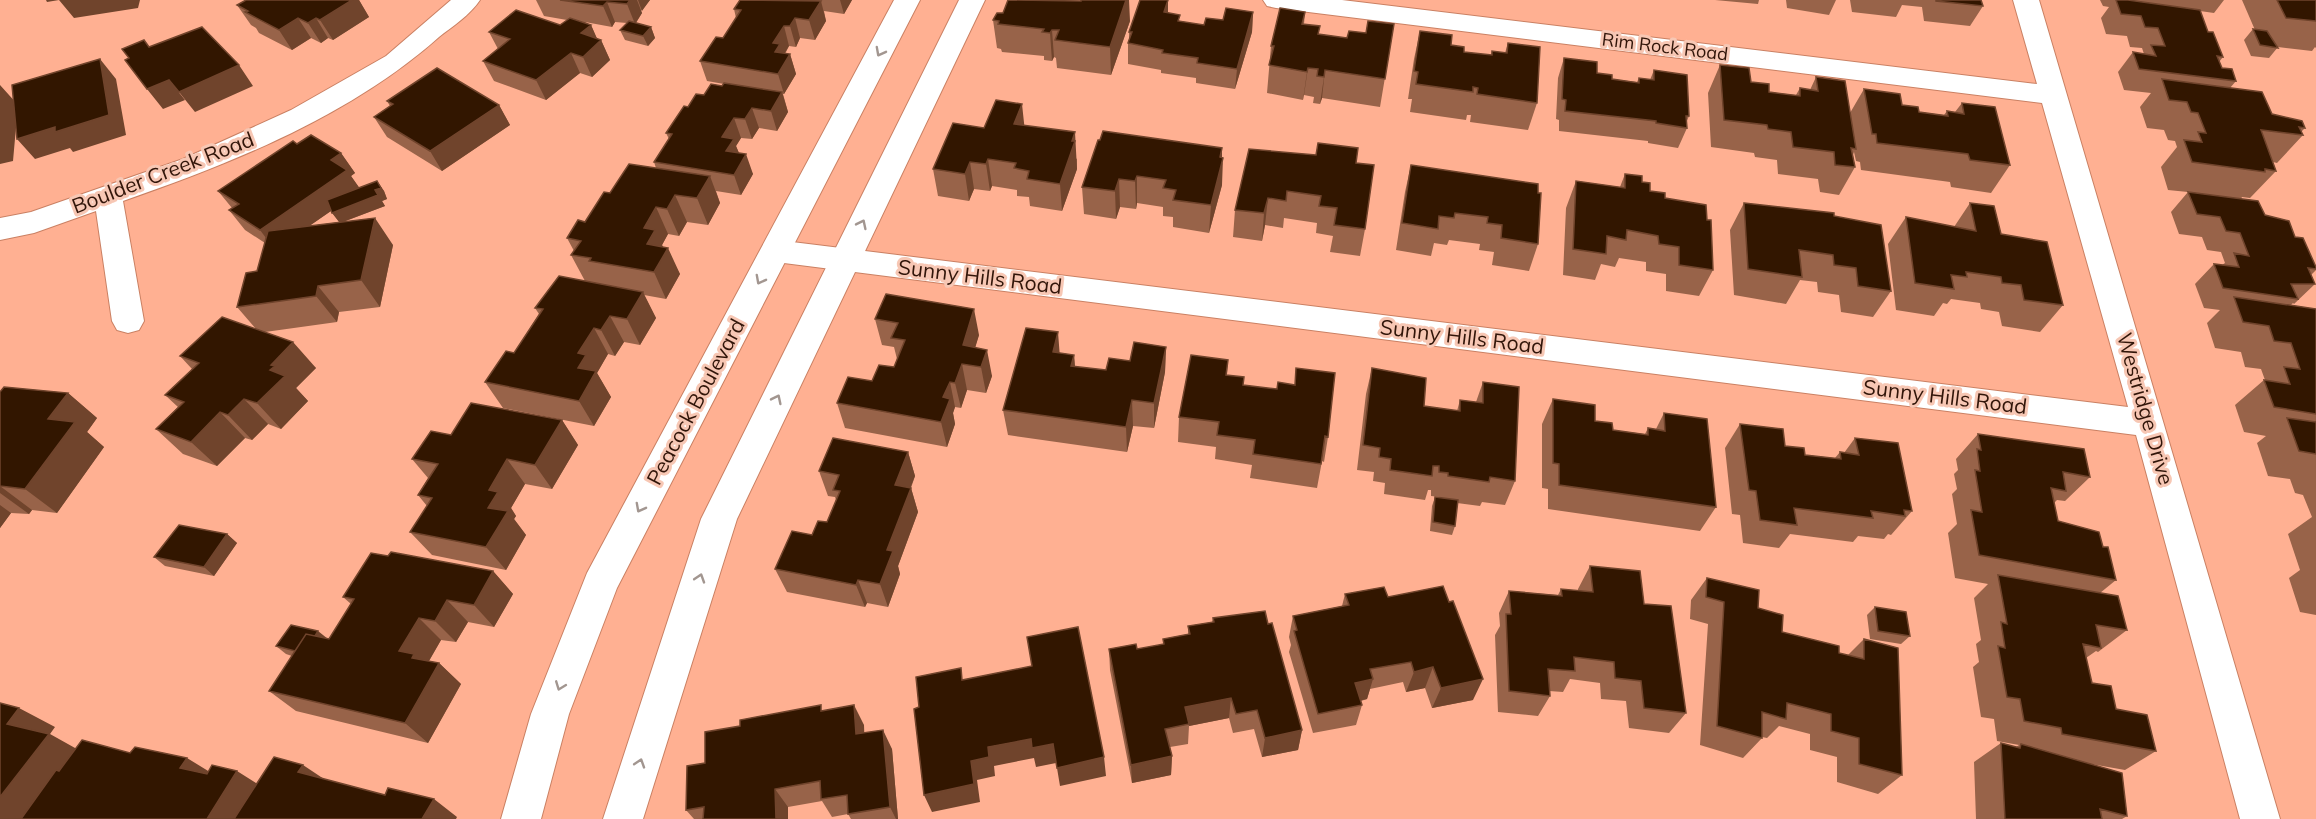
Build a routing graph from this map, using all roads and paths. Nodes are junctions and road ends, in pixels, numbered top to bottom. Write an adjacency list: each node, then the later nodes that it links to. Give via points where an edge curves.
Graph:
1 (467, 0): 7 (street, Boulder Creek Road, via 395,62 301,117 193,166)
2 (907, 0): 9 (street, Peacock Boulevard, one-way to 9)
3 (972, 0): 10 (street, one-way to 3)
4 (1276, 0): 6 (street, Rim Rock Road)
5 (2026, 0): 6 (street, Westridge Drive)
6 (2054, 95): 12 (street, Westridge Drive)
7 (108, 197): 8 (street, Boulder Creek Road); 11 (street)
8 (0, 229)
9 (776, 251): 10 (street, Sunny Hills Road); 13 (street, Peacock Boulevard, one-way to 13, via 600,584 550,714)
10 (845, 260): 12 (street, Sunny Hills Road); 14 (street, one-way to 10, via 719,519)
11 (128, 321)
12 (2149, 423): 15 (street, Westridge Drive)
13 (521, 819)
14 (623, 819)
15 (2259, 819)

